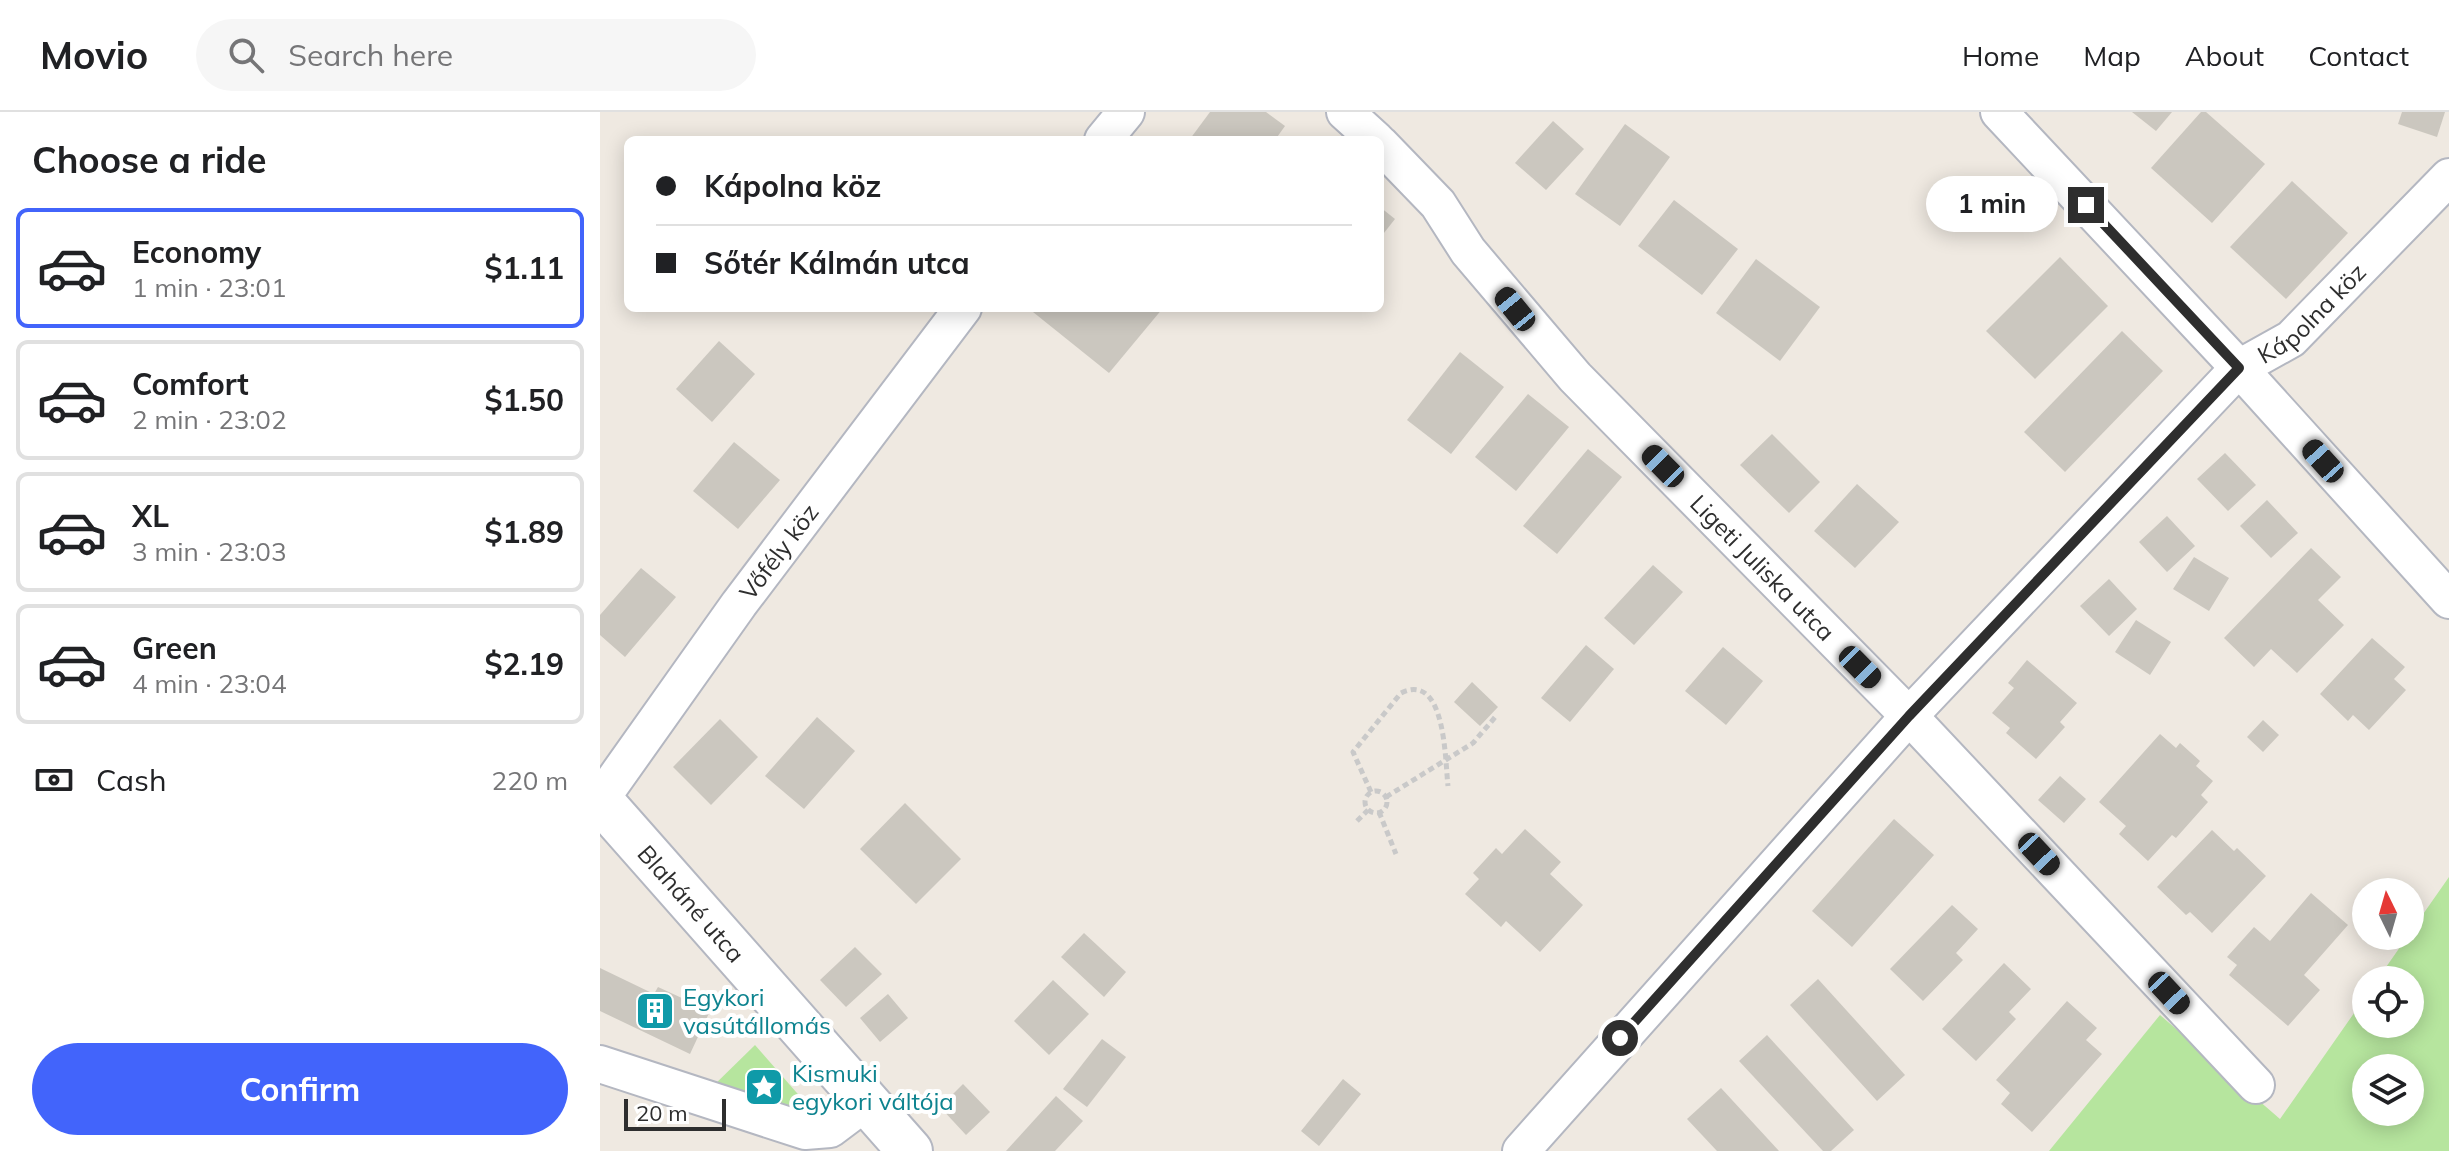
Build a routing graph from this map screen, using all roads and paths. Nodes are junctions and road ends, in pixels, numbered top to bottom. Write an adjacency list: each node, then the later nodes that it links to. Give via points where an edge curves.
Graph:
1 (1126, 112): 4 (street)
2 (1345, 112): 5 (street, Ligeti Juliska utca)
3 (1999, 112): 9 (street)
4 (1106, 136)
5 (1371, 136)
6 (1384, 148): 12 (street, Ligeti Juliska utca, via 1438,204 1468,251 1575,377)
7 (2449, 177): 9 (street, Kápolna köz, via 2291,339)
8 (960, 312): 17 (street, Vőfély köz, via 739,604)
9 (2239, 368): 10 (street); 12 (street, Kápolna köz)
10 (2449, 600)
11 (1497, 715): 13 (path, via 1473,743)
12 (1909, 716): 23 (street, Ligeti Juliska utca); 26 (street, Kápolna köz)
13 (1445, 761): 14 (path); 15 (path, via 1435,703 1425,693 1403,691 1353,752); 16 (path)
14 (1448, 786)
15 (1371, 792): 16 (path); 18 (path, via 1365,799)
16 (1386, 797): 19 (path, via 1387,805)
17 (600, 800): 24 (street, Blaháné utca)
18 (1368, 810): 19 (path); 20 (path)
19 (1379, 812): 21 (path)
20 (1357, 821)
21 (1396, 854)
22 (600, 1064): 24 (street, via 805,1131 830,1129)
23 (2256, 1085)
24 (866, 1102): 25 (street, Blaháné utca)
25 (910, 1151)
26 (1521, 1151)

